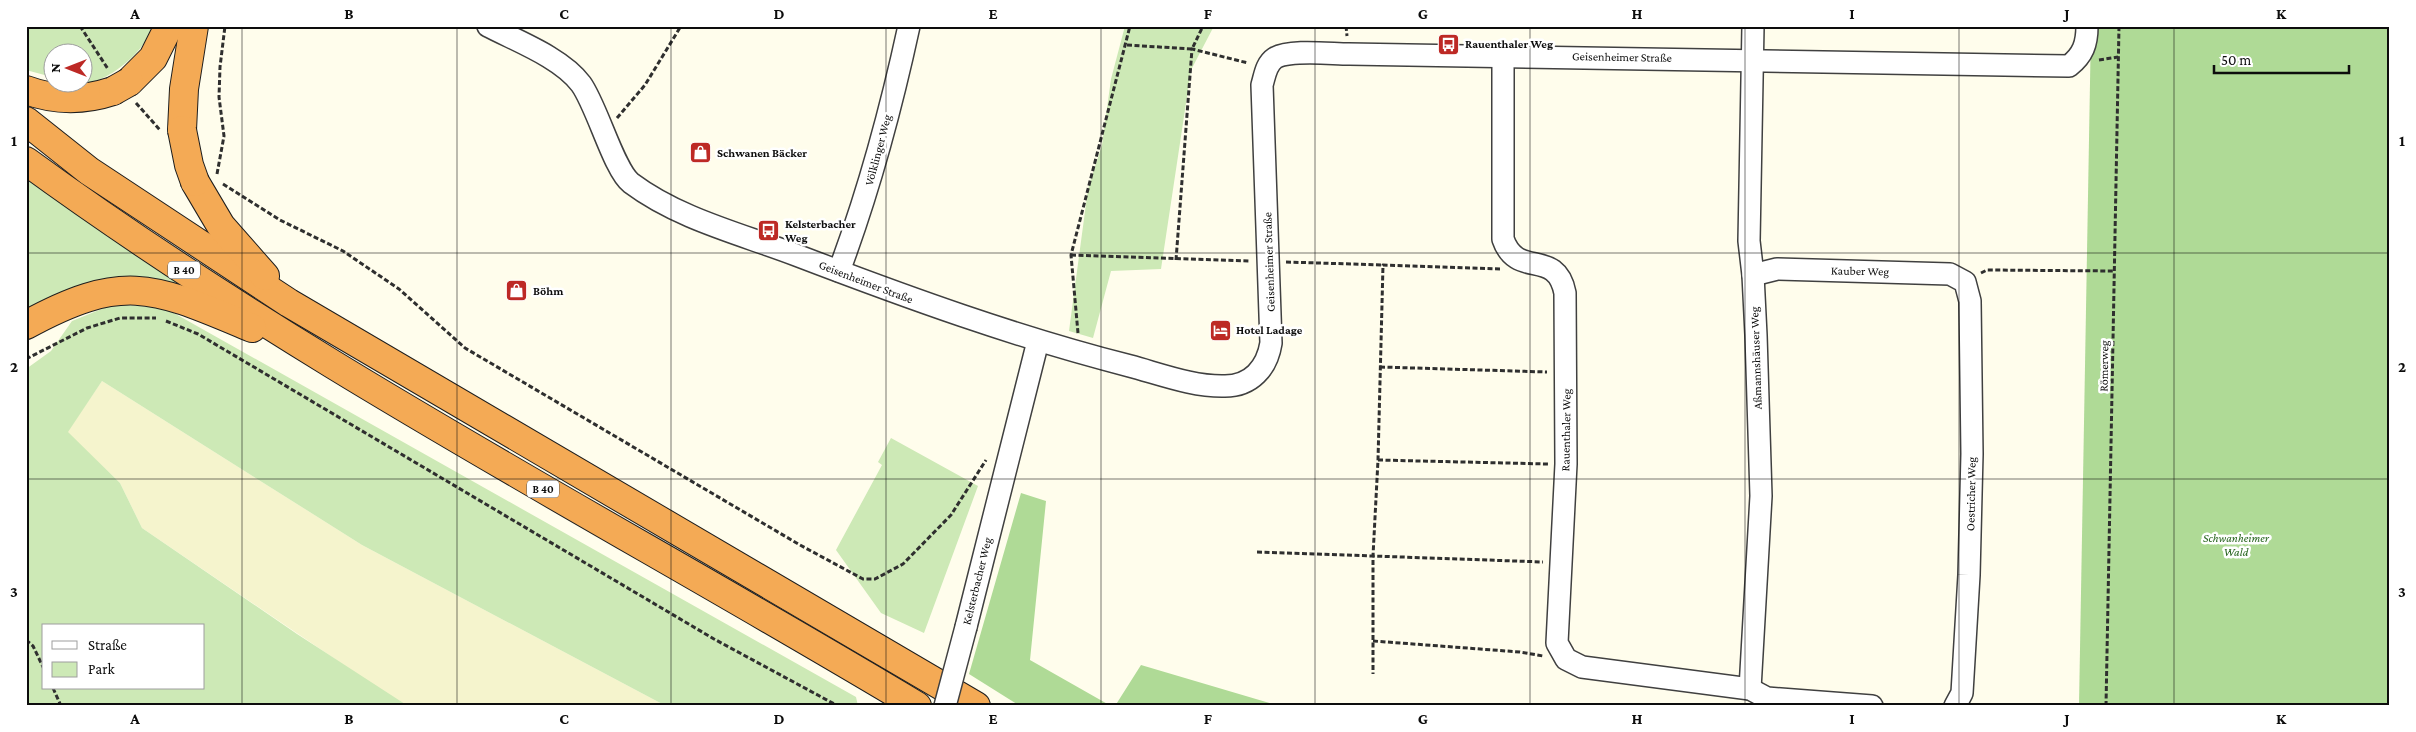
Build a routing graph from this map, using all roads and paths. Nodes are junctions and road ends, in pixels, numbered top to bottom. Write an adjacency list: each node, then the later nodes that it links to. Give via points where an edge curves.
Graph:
1 (80, 26): 18 (path)
2 (169, 26): 18 (highway, via 153,58)
3 (194, 26): 32 (highway, bridge, via 184,89 182,130 189,165 195,182 221,226)
4 (225, 26): 40 (path, via 219,97 224,136 216,179 280,220 343,251 391,284 465,348 800,545 863,579 876,579 902,564 951,515)
5 (488, 26): 21 (street, Geisenheimer Straße, via 566,67 582,85)
6 (681, 26): 21 (path, via 646,85)
7 (909, 26): 28 (street, Völklinger Weg, via 861,213)
8 (1130, 26): 13 (path)
9 (1203, 26): 14 (path)
10 (1753, 26): 16 (street, Aßmannshäuser Weg)
11 (2087, 26): 16 (street, Geisenheimer Straße, via 2081,57 2069,66)
12 (2120, 26): 29 (path, Römerweg)
13 (1127, 45): 14 (path); 23 (path)
14 (1192, 49): 17 (path); 24 (path)
15 (1503, 56): 16 (street, Geisenheimer Straße); 17 (street, Geisenheimer Straße, via 1290,54 1276,58); 25 (street, via 1503,240 1507,251)
16 (1752, 61): 30 (street, Aßmannshäuser Weg, via 1749,241)
17 (1266, 68): 26 (street, Geisenheimer Straße, via 1262,85)
18 (118, 82): 19 (highway, via 80,99 59,99)
19 (26, 90)
20 (26, 122): 32 (highway, B 40, via 89,170)
21 (604, 131): 28 (street, Geisenheimer Straße, via 629,182 682,212)
22 (26, 161): 38 (highway, B 40, via 143,244)
23 (1071, 255): 24 (path); 35 (path)
24 (1176, 260): 26 (path)
25 (1516, 260): 27 (path, via 1501,269); 39 (street, Rauenthaler Weg, via 1557,271 1563,282)
26 (1269, 262): 27 (path); 35 (street, Geisenheimer Straße, via 1272,322 1269,356 1249,380 1225,386 1210,385)
27 (1383, 265): 37 (path)
28 (839, 271): 34 (street, Geisenheimer Straße, via 922,303)
29 (2115, 271): 31 (path, via 1987,270); 60 (path, Römerweg)
30 (1753, 275): 31 (street, Kauber Weg, via 1777,269 1950,274); 51 (street, Aßmannshäuser Weg, via 1760,496)
31 (1965, 282): 59 (street, Oestricher Weg, via 1970,301 1972,472 1962,693)
32 (289, 303): 57 (highway, B 40)
33 (26, 325): 38 (highway, via 86,297 106,292 144,290 185,300)
34 (1038, 341): 35 (street, Geisenheimer Straße); 56 (street, Kelsterbacher Weg, bridge)
35 (1082, 354)
36 (26, 360): 54 (path, via 87,328 120,318 158,318 198,334 714,639)
37 (1380, 367): 39 (path); 41 (path)
38 (346, 372): 55 (highway, B 40)
39 (1566, 373): 42 (street, Rauenthaler Weg)
40 (989, 457)
41 (1378, 460): 42 (path); 44 (path)
42 (1566, 464): 45 (street, Rauenthaler Weg)
43 (1258, 552): 44 (path)
44 (1373, 556): 45 (path); 47 (path)
45 (1561, 563): 48 (street, Rauenthaler Weg, via 1557,643)
46 (26, 640): 49 (path)
47 (1372, 641): 48 (path, via 1520,652); 50 (path)
48 (1566, 659): 51 (street, via 1582,667)
49 (42, 665)
50 (1373, 674)
51 (1750, 689): 58 (street, via 1767,698)
52 (54, 690): 53 (path)
53 (61, 706)
54 (838, 706)
55 (917, 706)
56 (945, 706)
57 (976, 706)
58 (1872, 706)
59 (1955, 706)
60 (2106, 706)

